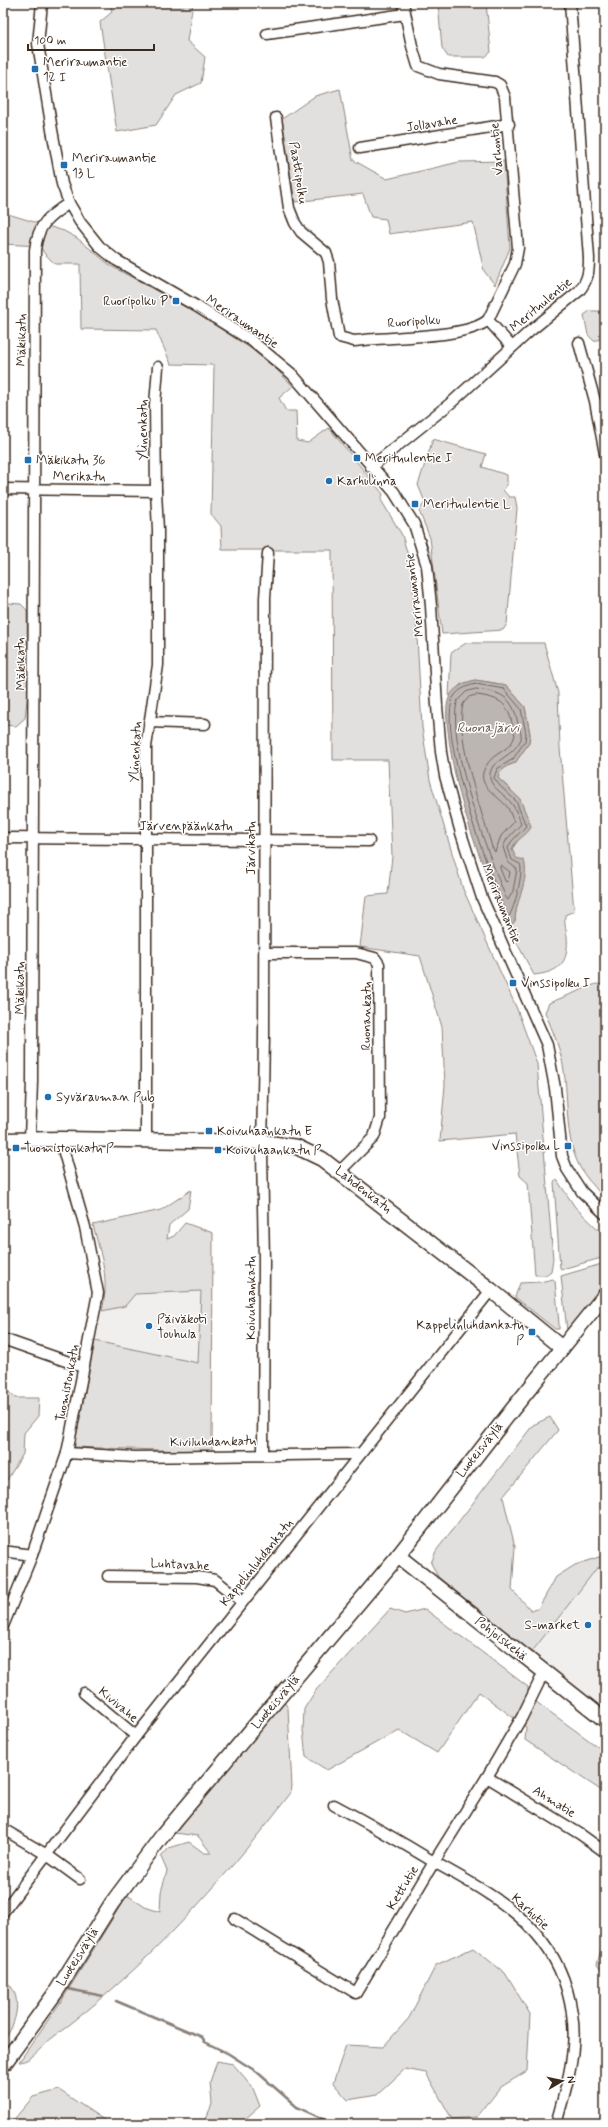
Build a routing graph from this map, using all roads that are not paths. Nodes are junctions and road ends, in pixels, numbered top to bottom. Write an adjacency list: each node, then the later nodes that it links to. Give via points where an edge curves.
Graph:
1 (42, 3): 9 (street, Meriraumantie, via 38,28 40,56 62,184)
2 (403, 3): 4 (street, Varhontie)
3 (570, 3): 13 (street, Merituulentie, via 589,275 579,291)
4 (405, 14): 5 (street); 7 (street, Varhontie, via 418,66 438,74 495,82 500,85 505,97)
5 (267, 34)
6 (276, 118): 11 (street, Paattipolku, via 289,208 301,232 326,253)
7 (508, 124): 8 (street, Jollavahe); 10 (street, Varhontie, via 518,248 515,264)
8 (360, 148)
9 (68, 203): 16 (street, Meriraumantie, via 94,241 116,260 252,341 292,374); 18 (street, Mäkikatu, via 48,217 36,239)
10 (488, 320): 11 (street, Ruoripolku, via 481,326 450,333 354,341); 13 (street)
11 (339, 337)
12 (579, 343): 15 (street, via 595,401)
13 (512, 347): 16 (street, Merituulentie, via 452,402)
14 (158, 367): 19 (street, Ylinenkatu)
15 (605, 454)
16 (371, 467): 35 (street, Meriraumantie, via 408,511 420,538 427,566 431,606 439,732 451,799 482,898 547,1046 555,1088 562,1156 582,1192)
17 (3, 489): 18 (street, Merikatu)
18 (34, 489): 19 (street, Merikatu); 24 (street, Mäkikatu, via 35,688)
19 (156, 491): 21 (street, Ylinenkatu, via 158,665)
20 (268, 553): 26 (street, Järvikatu, via 265,598)
21 (149, 722): 22 (street); 25 (street, Ylinenkatu, via 146,747)
22 (205, 724)
23 (3, 838): 24 (street, Järvenpäänkatu)
24 (32, 838): 25 (street, Järvenpäänkatu); 29 (street, Mäkikatu)
25 (147, 838): 26 (street, Järvenpäänkatu); 32 (street, Ylinenkatu)
26 (264, 839): 27 (street, Järvenpäänkatu); 28 (street, Järvikatu)
27 (369, 841)
28 (264, 954): 33 (street, Järvikatu); 34 (street, Ruonankatu, via 356,953 375,958 379,964 380,1118 374,1137)
29 (30, 1139): 30 (main road, Lahdenkatu); 31 (main road, Lahdenkatu)
30 (60, 1139): 32 (main road, Lahdenkatu); 40 (street, Tuomistonkatu, via 85,1227 97,1281 98,1294)
31 (3, 1140)
32 (146, 1140): 33 (main road, Lahdenkatu)
33 (262, 1142): 34 (main road, Lahdenkatu, via 297,1147 311,1152); 42 (street, Koivuhaankatu)
34 (339, 1172): 36 (main road, Lahdenkatu)
35 (605, 1214)
36 (491, 1290): 39 (main road, Lahdenkatu); 43 (street, Kappelinluhdankatu)
37 (605, 1295): 39 (main road, Luoteisväylä)
38 (3, 1339): 40 (street)
39 (562, 1348): 46 (main road, Luoteisväylä)
40 (83, 1367): 41 (street, Tuomistonkatu)
41 (67, 1453): 42 (street, Kiviluhdankatu, via 135,1457); 45 (street, Tuomistonkatu)
42 (263, 1454): 43 (street, Kiviluhdankatu)
43 (359, 1454): 48 (street, Kappelinluhdankatu)
44 (3, 1551): 45 (street)
45 (32, 1555): 49 (street, Tuomistonkatu)
46 (398, 1556): 50 (main road, Pohjoiskehä); 63 (main road, Luoteisväylä, via 145,1858 112,1903 56,1992)
47 (108, 1576): 48 (street, Luhtavahe, via 215,1580)
48 (242, 1601): 53 (street, Kappelinluhdankatu)
49 (3, 1626)
50 (544, 1672): 52 (main road, Pohjoiskehä); 54 (street, Kettutie, via 522,1717)
51 (84, 1693): 53 (street, Kivivahe)
52 (605, 1720)
53 (136, 1736): 58 (street, Kappelinluhdankatu)
54 (487, 1777): 57 (street, Ahmatie); 59 (street, Kettutie)
55 (334, 1805): 59 (street, Karhutie)
56 (3, 1830): 58 (street)
57 (605, 1852)
58 (47, 1855): 60 (street); 61 (street, Kappelinluhdankatu)
59 (434, 1862): 62 (street, Kettutie, via 356,1993); 64 (street, Karhutie, via 479,1887 511,1909 531,1927 550,1950 562,1971 570,2000 574,2047)
60 (80, 1879)
61 (3, 1912)
62 (235, 1919)
63 (3, 2065)
64 (556, 2124)

